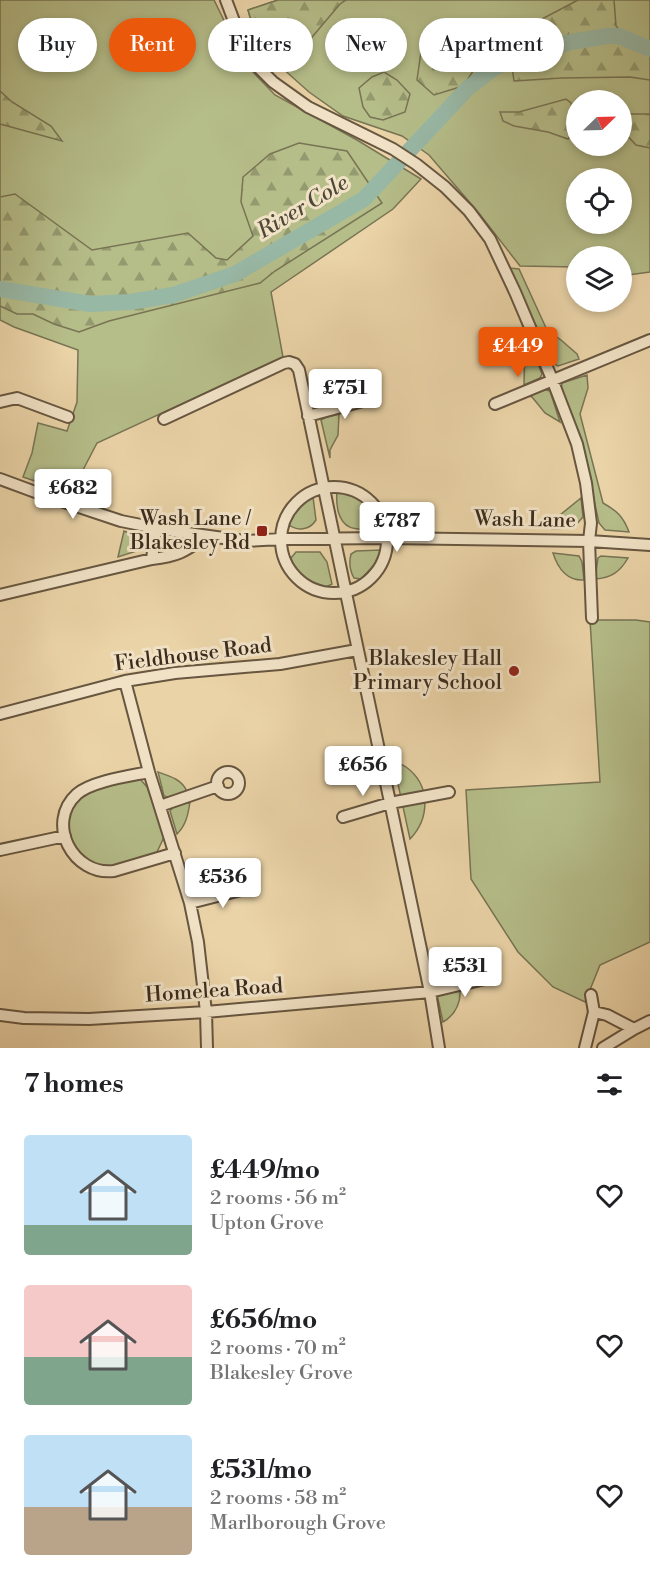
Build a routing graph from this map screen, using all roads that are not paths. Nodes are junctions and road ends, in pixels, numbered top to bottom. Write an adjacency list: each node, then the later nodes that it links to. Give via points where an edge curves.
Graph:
1 (226, 0): 3 (street, via 248,52 273,82 308,107 416,164 469,211 490,239)
2 (650, 340): 3 (street)
3 (552, 379): 6 (street); 17 (street, via 577,444 586,483)
4 (375, 398): 7 (street)
5 (0, 402): 8 (street, via 17,398)
6 (495, 404)
7 (308, 416): 9 (street, via 298,370 289,362); 11 (street)
8 (68, 417)
9 (164, 419)
10 (0, 478): 12 (street, Wash Lane, via 121,521)
11 (323, 487): 14 (street); 15 (street, via 352,489 370,500 383,518); 16 (street, via 300,498 292,507)
12 (156, 529): 13 (street, Wash Lane); 19 (street)
13 (207, 536): 16 (street, Wash Lane, via 245,541); 19 (street, via 177,555)
14 (333, 538): 15 (street, Wash Lane); 16 (street, Wash Lane); 20 (street)
15 (387, 538): 17 (street, Wash Lane); 20 (street, via 387,549 372,577)
16 (281, 539): 20 (street, via 285,559 296,577 323,592)
17 (589, 541): 18 (street, Wash Lane); 22 (street)
18 (650, 545)
19 (152, 559): 21 (street)
20 (345, 592): 23 (street)
21 (0, 595)
22 (592, 618)
23 (357, 650): 24 (street, Fieldhouse Road, via 280,664); 29 (street)
24 (125, 681): 25 (street, Fieldhouse Road); 26 (street)
25 (0, 714)
26 (149, 771): 30 (street); 32 (street, via 93,785 77,794 63,818)
27 (218, 786): 30 (street)
28 (449, 792): 29 (street)
29 (390, 803): 31 (street); 38 (street)
30 (160, 806): 34 (street)
31 (343, 817)
32 (64, 836): 33 (street); 34 (street, via 78,859 105,872)
33 (0, 850)
34 (175, 853): 36 (street)
35 (249, 888): 36 (street)
36 (190, 903): 40 (street)
37 (493, 977): 38 (street, Homelea Road)
38 (430, 992): 40 (street, Homelea Road); 46 (street)
39 (591, 995): 41 (street)
40 (206, 1012): 42 (street, Homelea Road, via 89,1018); 45 (street)
41 (594, 1012): 44 (street); 47 (street)
42 (0, 1015)
43 (650, 1021): 44 (street)
44 (634, 1029): 48 (street)
45 (207, 1048)
46 (439, 1048)
47 (585, 1048)
48 (603, 1048)

